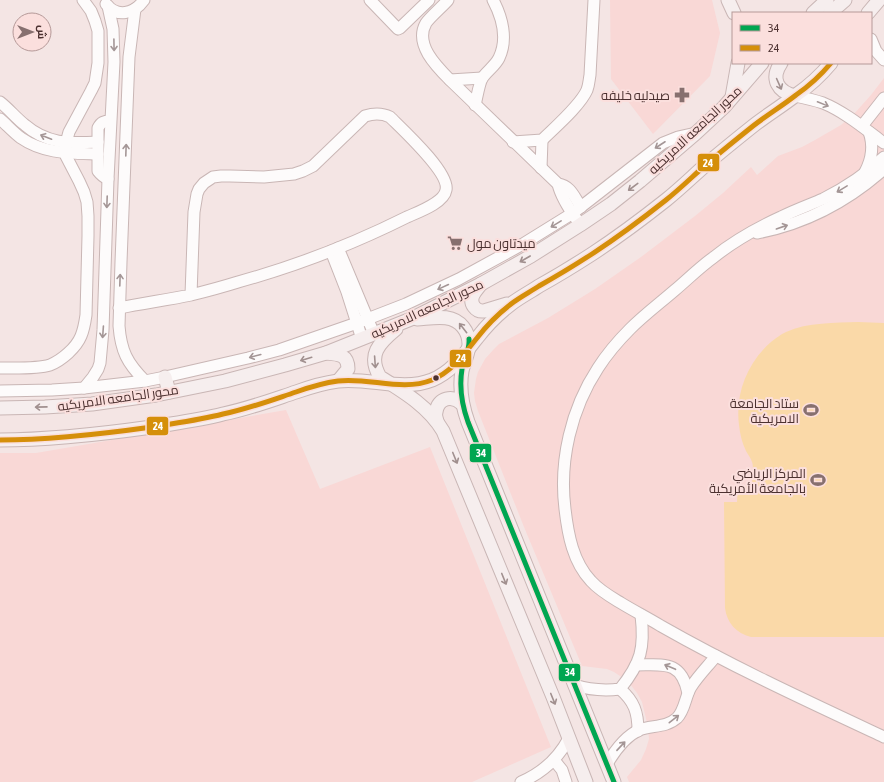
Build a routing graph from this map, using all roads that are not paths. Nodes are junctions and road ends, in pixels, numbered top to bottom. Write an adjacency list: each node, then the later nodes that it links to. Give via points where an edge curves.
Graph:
1 (83, 0): 37 (street, via 91,11 98,31 98,63 95,83 69,132)
2 (144, 0): 12 (street)
3 (370, 0): 4 (street, via 398,29)
4 (429, 0)
5 (448, 0): 23 (street, via 426,22 422,39 428,55)
6 (494, 0): 22 (street, via 502,21 502,44 495,64)
7 (594, 0): 33 (street, via 587,90 579,102)
8 (728, 0): 13 (main road)
9 (827, 0): 14 (main road)
10 (846, 0): 15 (main road)
11 (106, 3): 12 (street, via 116,12 126,13); 30 (street, one-way to 30, via 112,20 114,38)
12 (135, 9): 52 (street, one-way to 12, via 129,57)
13 (734, 12)
14 (814, 12)
15 (831, 12)
16 (872, 41): 17 (street, via 876,51)
17 (884, 60)
18 (738, 64): 25 (main road)
19 (761, 64): 25 (main road, محور الجامعه الامريكيه)
20 (780, 64): 24 (main road, one-way to 24, via 776,75 778,86 785,93)
21 (830, 64): 24 (main road)
22 (482, 78): 23 (street); 28 (street)
23 (450, 80): 28 (street)
24 (795, 96): 31 (street, one-way to 31, via 841,112); 50 (main road, via 766,116 618,237)
25 (732, 98): 32 (main road, محور الجامعه الامريكيه)
26 (884, 98): 31 (street)
27 (0, 102): 37 (street, one-way to 27, via 33,131)
28 (475, 105): 35 (street)
29 (0, 119): 37 (street, via 29,143 47,150)
30 (110, 121): 34 (street, via 102,122 98,128); 43 (street)
31 (865, 129): 36 (street); 42 (street, via 871,141 871,156)
32 (696, 133): 44 (street, one-way to 44, via 662,143); 45 (main road, محور الجامعه الامريكيه, one-way to 45, via 640,181)
33 (542, 140): 35 (street); 40 (street)
34 (98, 142): 37 (street); 38 (street)
35 (513, 142): 40 (street)
36 (884, 143)
37 (66, 148): 38 (street); 59 (street, via 67,159 82,186 87,202 86,315 81,336 74,348 44,366)
38 (98, 154): 43 (street, via 98,170)
39 (884, 157): 42 (street)
40 (541, 168): 44 (street, via 558,184 569,189)
41 (884, 169): 46 (street, one-way to 41, via 784,226 831,206)
42 (864, 174): 46 (street, one-way to 46, via 836,192 781,216)
43 (108, 179): 64 (street, one-way to 64, via 101,356 98,369)
44 (577, 210): 45 (street); 53 (street, one-way to 53, via 458,280)
45 (580, 225): 48 (main road, محور الجامعه الامريكيه, one-way to 48)
46 (745, 236): 71 (street, via 704,264 623,336 598,367 582,397 572,426 563,486 572,548 584,573 593,583)
47 (335, 250): 49 (street, via 256,277); 49 (street, via 437,202 447,190 445,181 423,151 384,114 365,116 314,166 303,172 264,177 221,176 213,177 204,183 197,194 194,212); 51 (street, via 347,292)
48 (481, 284): 50 (main road, via 472,299 478,310 484,311); 54 (main road, محور الجامعه الامريكيه)
49 (191, 295): 52 (street)
50 (513, 302): 57 (main road, via 500,312)
51 (355, 303): 53 (street); 55 (street)
52 (119, 308): 62 (street, via 123,351 132,367)
53 (368, 319): 55 (street); 56 (street)
54 (408, 320): 56 (main road, محور الجامعه الامريكيه); 57 (main road, one-way to 54, via 469,337 456,320 443,317); 63 (main road, one-way to 63, via 383,341 375,352 377,372)
55 (357, 323): 56 (street); 60 (street, one-way to 60, via 273,351)
56 (368, 337): 58 (main road, محور الجامعه الامريكيه)
57 (468, 350): 63 (main road, via 452,367 434,379 412,385); 67 (main road, via 462,371)
58 (326, 353): 61 (main road, via 340,355 347,361 348,369); 66 (main road, محور الجامعه الامريكيه, one-way to 66, via 225,381)
59 (0, 368)
60 (165, 377): 62 (street); 66 (main road)
61 (339, 380): 63 (main road); 70 (main road, via 207,418 74,437)
62 (145, 381): 64 (street)
63 (390, 384): 69 (main road, via 415,400)
64 (84, 388): 65 (street)
65 (0, 391)
66 (169, 392): 68 (main road, محور الجامعه الامريكيه, one-way to 68, via 92,404)
67 (462, 404): 69 (main road, via 450,398 441,402 436,411); 74 (main road)
68 (0, 408)
69 (437, 422): 79 (main road, one-way to 79, via 449,444)
70 (0, 440)
71 (641, 615): 72 (street); 73 (street, via 643,637)
72 (716, 656): 76 (street); 78 (street)
73 (636, 664): 75 (street); 76 (street, one-way to 73, via 684,679 674,668 663,664)
74 (574, 685): 75 (street, via 597,690); 81 (main road)
75 (620, 689): 77 (street, via 633,704)
76 (688, 692): 77 (street, one-way to 76, via 665,724 677,718 683,710)
77 (638, 730): 81 (street, one-way to 77, via 614,752)
78 (884, 737)
79 (569, 738): 80 (street); 84 (main road)
80 (554, 760): 82 (street); 83 (street, via 562,770)
81 (607, 764): 85 (main road)
82 (521, 782)
83 (566, 782)
84 (586, 782)
85 (614, 782)

